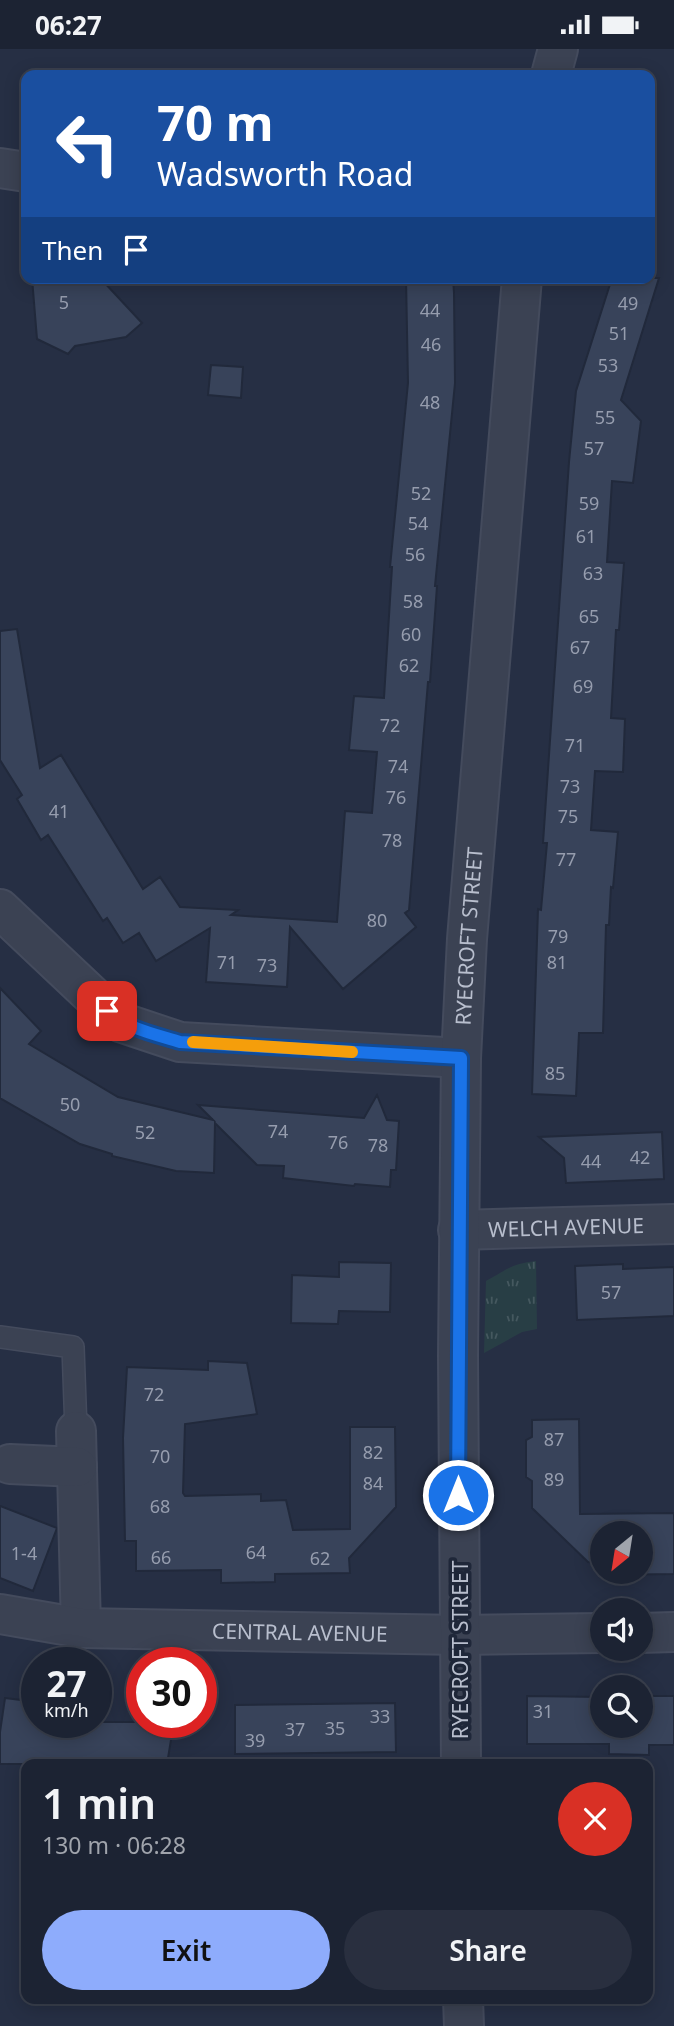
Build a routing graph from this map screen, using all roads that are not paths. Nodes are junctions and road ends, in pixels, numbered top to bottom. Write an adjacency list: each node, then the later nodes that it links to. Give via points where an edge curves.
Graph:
1 (558, 49): 2 (street)
2 (552, 70)
3 (0, 169): 4 (street)
4 (21, 171)
5 (521, 284): 7 (street, RYECROFT STREET)
6 (0, 909): 7 (street, via 120,1022 137,1029 180,1042)
7 (461, 1058): 9 (street, RYECROFT STREET)
8 (674, 1224): 9 (street, WELCH AVENUE)
9 (458, 1230): 18 (street, RYECROFT STREET)
10 (0, 1337): 11 (lane, via 73,1347)
11 (77, 1449): 12 (street); 14 (street)
12 (10, 1464)
13 (0, 1614): 14 (street, CENTRAL AVENUE)
14 (81, 1628): 18 (street, CENTRAL AVENUE)
15 (674, 1632): 17 (street)
16 (590, 1633): 18 (street, CENTRAL AVENUE)
17 (653, 1633)
18 (459, 1635): 19 (street, RYECROFT STREET)
19 (461, 1759)
20 (463, 2004): 21 (street)
21 (464, 2026)

